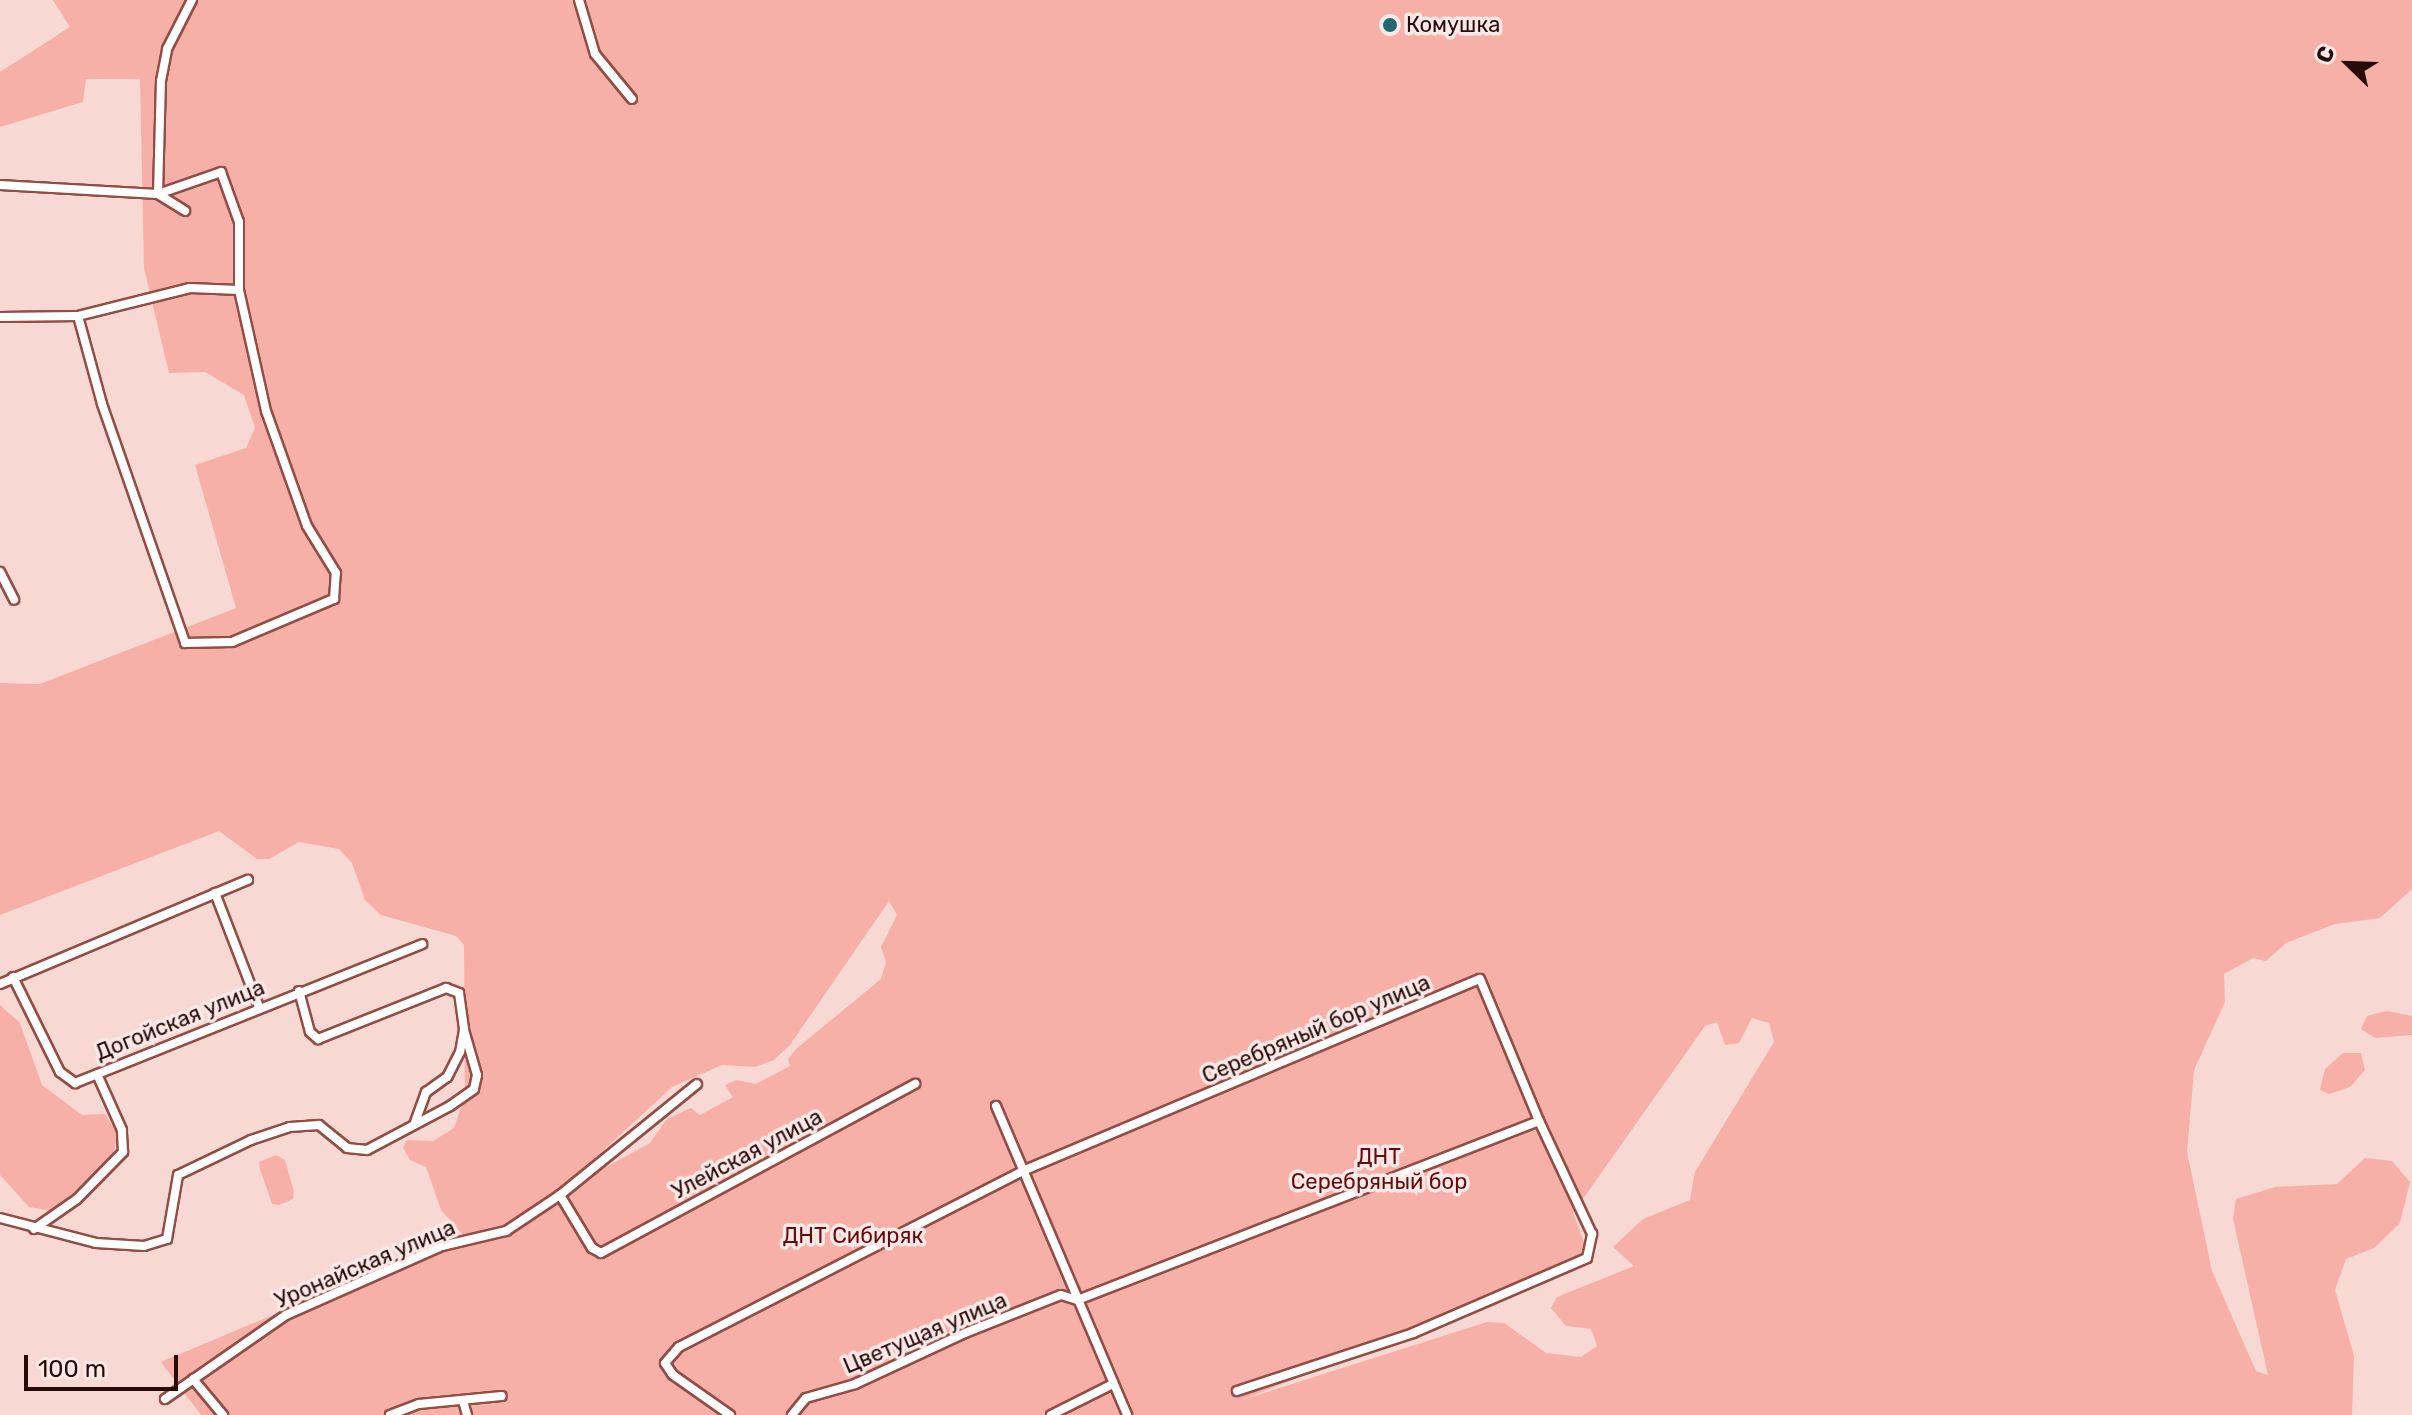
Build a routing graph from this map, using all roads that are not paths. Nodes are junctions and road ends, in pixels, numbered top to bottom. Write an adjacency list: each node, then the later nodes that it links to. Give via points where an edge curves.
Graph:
1 (192, 0): 5 (street, via 167,49 161,81)
2 (579, 0): 3 (street, via 595,54)
3 (632, 99)
4 (0, 185): 5 (street)
5 (158, 194): 6 (street); 7 (street, via 221,172 239,222)
6 (185, 211)
7 (239, 290): 8 (street, via 190,288); 8 (street, via 266,411 307,526 336,573 338,587 334,599 232,642 185,643 102,404)
8 (78, 316): 9 (street)
9 (0, 317)
10 (0, 572): 11 (street)
11 (14, 600)
12 (248, 880): 13 (street)
13 (215, 893): 15 (street); 18 (street)
14 (422, 944): 17 (street, Догойская улица)
15 (13, 977): 16 (street); 20 (street, Догойская улица, via 60,1072 75,1083)
16 (0, 984)
17 (299, 991): 18 (street, Догойская улица); 19 (street, Догойская улица, via 310,1032 318,1039 446,988 459,993)
18 (259, 1007): 20 (street, Догойская улица)
19 (464, 1030): 25 (street, via 447,1077 426,1092); 25 (street, via 477,1075 474,1089)
20 (97, 1074): 29 (street, via 122,1130 123,1152 77,1199)
21 (697, 1084): 27 (street, Уронайская улица)
22 (915, 1084): 27 (street, Улейская улица, via 596,1252)
23 (996, 1106): 26 (street)
24 (1539, 1121): 26 (street, Серебряный бор улица, via 1480,979); 30 (street); 33 (street, Серебряный бор улица, via 1592,1234 1587,1258 1413,1333)
25 (415, 1123): 29 (street, via 367,1150 347,1148 319,1125 290,1127 251,1140 178,1175 167,1239 144,1246 96,1243)
26 (1025, 1170): 30 (street); 40 (street, via 679,1347 665,1363 673,1375)
27 (560, 1195): 31 (street, Уронайская улица, via 506,1231 442,1246 286,1315)
28 (0, 1218): 29 (street)
29 (34, 1229)
30 (1077, 1300): 32 (street); 41 (street, Цветущая улица, via 1061,1295 965,1333 855,1384 806,1398)
31 (193, 1379): 35 (street, Уронайская улица); 37 (street)
32 (1113, 1384): 42 (street); 43 (street)
33 (1237, 1391)
34 (502, 1396): 36 (street)
35 (165, 1399)
36 (463, 1401): 38 (street, via 419,1404); 39 (street)
37 (223, 1415)
38 (390, 1415)
39 (467, 1415)
40 (730, 1415)
41 (792, 1415)
42 (1051, 1415)
43 (1127, 1415)

